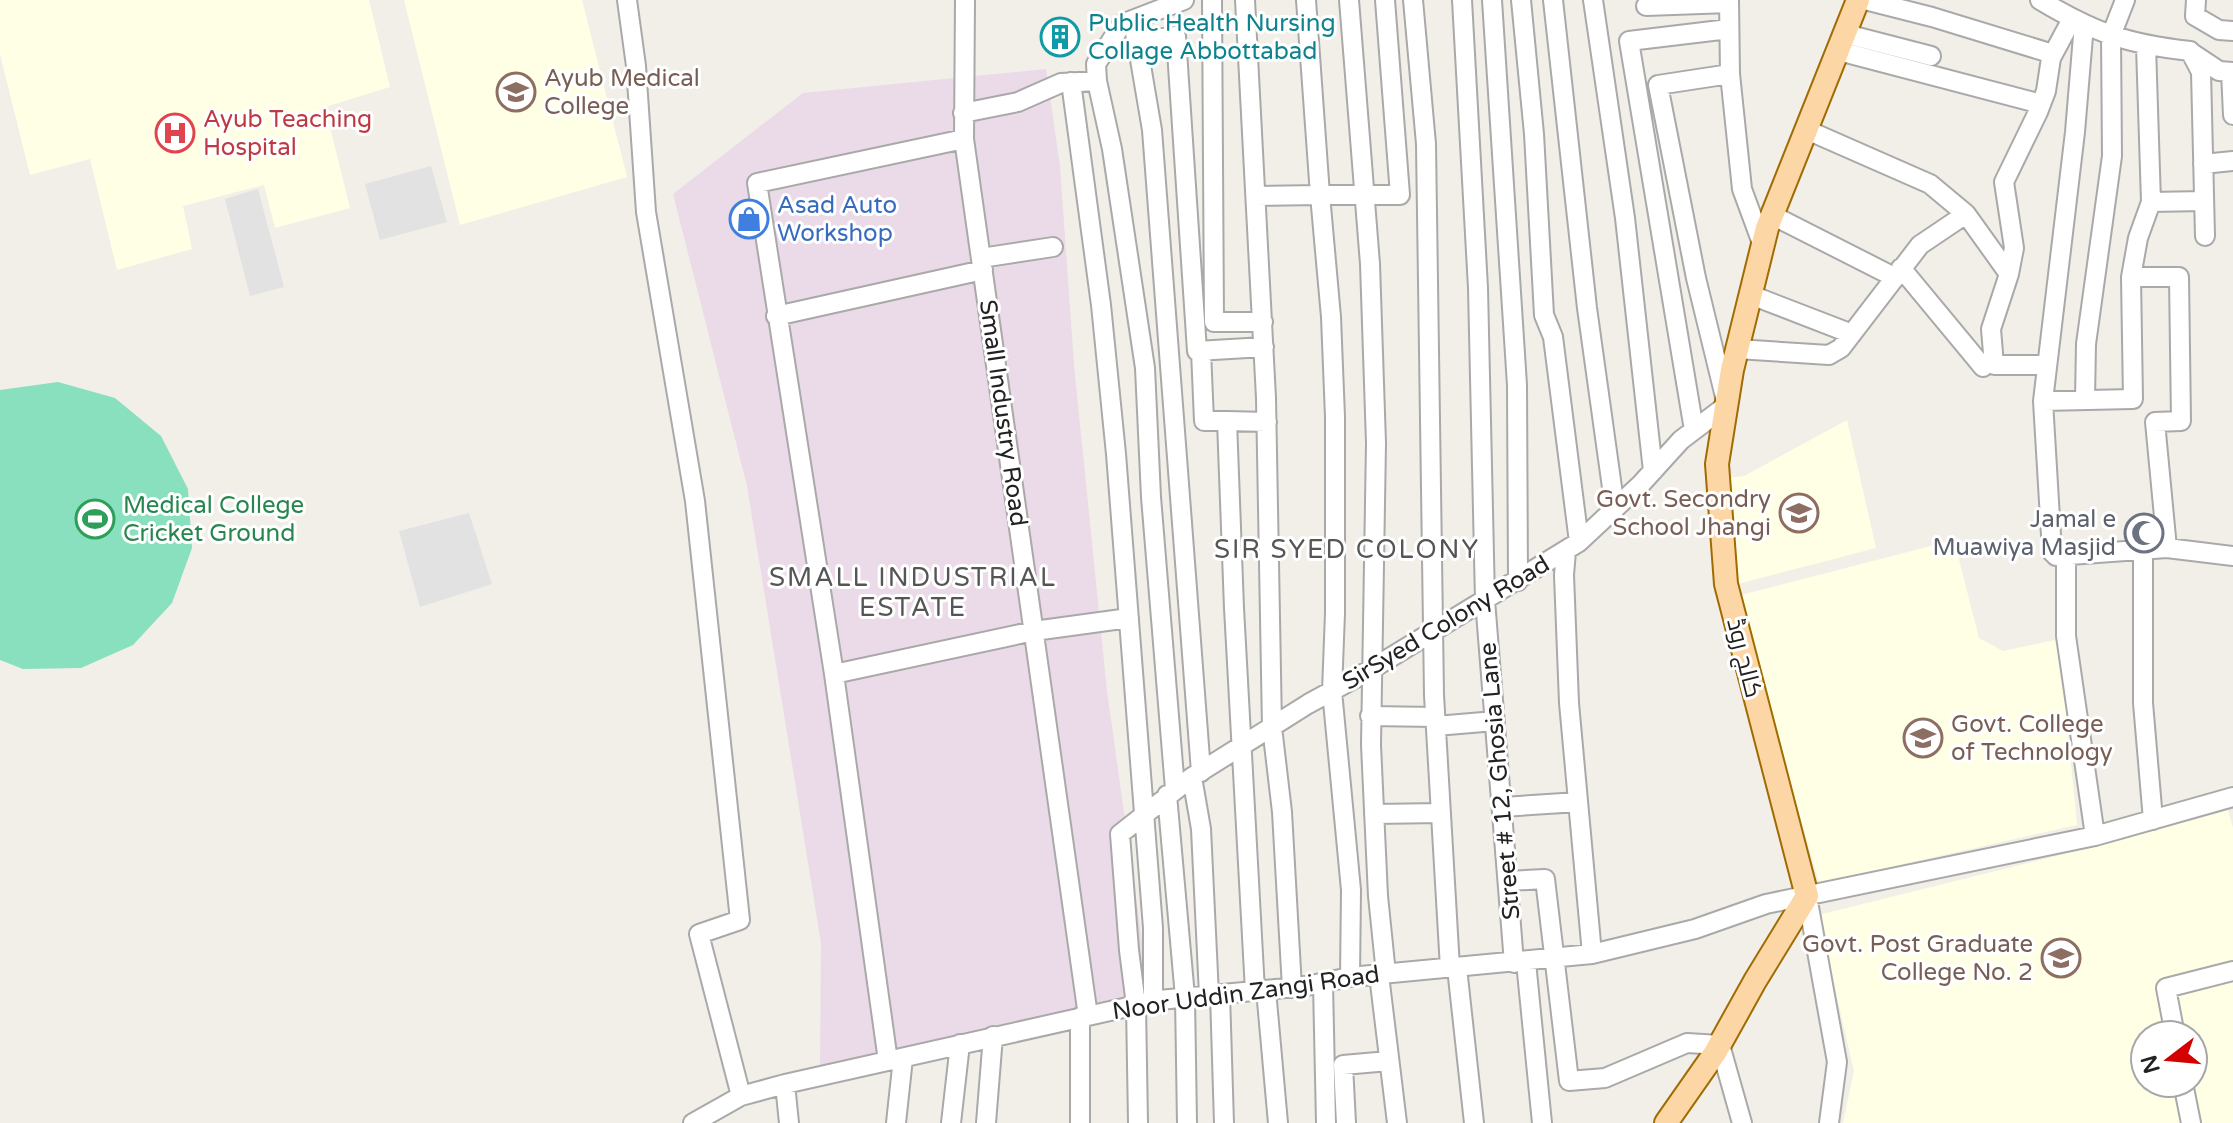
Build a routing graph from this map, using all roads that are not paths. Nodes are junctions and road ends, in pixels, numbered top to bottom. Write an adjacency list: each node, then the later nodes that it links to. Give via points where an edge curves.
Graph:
1 (627, 0): 129 (street, via 646,212 695,501 740,920 699,934)
2 (965, 0): 39 (street, Small Industry Road)
3 (1184, 0): 22 (street)
4 (1212, 0): 61 (street, via 1214,322)
5 (1245, 0): 46 (street)
6 (1306, 0): 45 (street)
7 (1349, 0): 47 (street)
8 (1385, 0): 47 (street, via 1400,195)
9 (1413, 0): 85 (street, via 1426,144)
10 (1462, 0): 82 (street, Street # 12, Ghosia Lane, via 1478,288)
11 (1492, 0): 81 (street, via 1517,385)
12 (1521, 0): 76 (street, via 1544,315 1553,337)
13 (1553, 0): 75 (street)
14 (1593, 0): 74 (street, via 1625,218)
15 (1858, 0): 29 (main road, کالج روڈ)
16 (1865, 0): 32 (street)
17 (2040, 0): 23 (street)
18 (2125, 0): 26 (street)
19 (2196, 0): 25 (street, via 2195,16 2219,30)
20 (1729, 1): 21 (street); 24 (street)
21 (1646, 3): 27 (street)
22 (1132, 20): 28 (street); 36 (street, via 1122,24 1096,64)
23 (2078, 22): 26 (street); 32 (street); 66 (street, via 2075,132)
24 (1729, 29): 27 (street); 35 (street)
25 (2233, 31)
26 (2111, 36): 30 (street); 68 (street, via 2112,156 2086,344)
27 (1652, 38): 73 (street, via 1629,41)
28 (1137, 42): 65 (street, via 1176,36); 94 (street, via 1152,130 1162,252)
29 (1842, 43): 33 (street); 38 (street); 41 (main road, کالج روڈ)
30 (2146, 46): 31 (street); 49 (street)
31 (2190, 51): 34 (street, via 2219,71); 44 (street, via 2201,72)
32 (2053, 54): 38 (street)
33 (1931, 56)
34 (2232, 72): 40 (street)
35 (1730, 74): 53 (street, via 1742,189); 70 (street, via 1658,85)
36 (1097, 81): 37 (street); 95 (street, via 1145,368)
37 (1071, 82): 39 (street, via 1018,102); 83 (street, via 1101,305)
38 (2041, 104): 57 (street, via 2004,182 2014,248)
39 (963, 113): 42 (street, Small Industry Road)
40 (2233, 115)
41 (1807, 130): 50 (street, via 1930,184); 51 (main road, کالج روڈ)
42 (964, 139): 55 (street, Small Industry Road); 60 (street, via 757,183)
43 (2233, 161): 44 (street)
44 (2203, 164): 48 (street)
45 (1320, 195): 46 (street); 47 (street); 88 (street, via 1335,417)
46 (1256, 196): 61 (street)
47 (1365, 197): 86 (street, via 1376,443)
48 (2204, 201): 49 (street); 52 (street)
49 (2151, 202): 58 (street)
50 (1966, 214): 56 (street, via 1920,245); 57 (street)
51 (1772, 215): 53 (main road, کالج روڈ); 56 (street)
52 (2205, 236)
53 (1763, 246): 59 (main road, کالج روڈ)
54 (1053, 247): 55 (street)
55 (982, 264): 60 (street); 84 (street, Small Industry Road)
56 (1897, 272): 62 (street); 67 (street)
57 (2009, 274): 66 (street, via 1991,329 1994,365)
58 (2131, 277): 68 (street, via 2133,399); 77 (street, via 2179,277 2181,421 2155,422)
59 (1751, 295): 62 (street); 64 (main road, کالج روڈ)
60 (776, 316): 87 (street)
61 (1263, 322): 63 (street)
62 (1852, 334): 64 (street, via 1829,355)
63 (1264, 347): 65 (street); 72 (street)
64 (1737, 349): 70 (main road, کالج روڈ)
65 (1201, 351): 71 (street, via 1204,421)
66 (2046, 365): 69 (street)
67 (1983, 367)
68 (2085, 399): 69 (street)
69 (2043, 401): 79 (street, via 2052,552)
70 (1727, 405): 73 (street, SirSyed Colony Road); 105 (main road, کالج روڈ, via 1717,464 1726,584)
71 (1227, 421): 72 (street); 93 (street)
72 (1267, 422): 92 (street)
73 (1694, 430): 74 (street, SirSyed Colony Road)
74 (1653, 471): 75 (street, SirSyed Colony Road)
75 (1615, 509): 76 (street, SirSyed Colony Road)
76 (1573, 546): 81 (street, SirSyed Colony Road); 97 (street, via 1564,575)
77 (2167, 548): 78 (street); 80 (street)
78 (2143, 550): 79 (street); 102 (street, via 2143,703)
79 (2066, 555): 103 (street, via 2066,636)
80 (2233, 556)
81 (1518, 581): 82 (street, SirSyed Colony Road)
82 (1485, 600): 85 (street, SirSyed Colony Road); 90 (street, Street # 12, Ghosia Lane)
83 (1129, 618): 84 (street); 99 (street)
84 (1034, 631): 87 (street); 119 (street, Small Industry Road)
85 (1432, 631): 86 (street, SirSyed Colony Road); 91 (street)
86 (1370, 670): 88 (street, SirSyed Colony Road); 89 (street)
87 (834, 674): 124 (street)
88 (1332, 691): 92 (street, SirSyed Colony Road); 112 (street, via 1351,890)
89 (1370, 716): 91 (street); 101 (street)
90 (1495, 721): 91 (street); 98 (street, Street # 12, Ghosia Lane)
91 (1436, 722): 100 (street)
92 (1272, 727): 93 (street, SirSyed Colony Road); 114 (street)
93 (1242, 746): 94 (street, SirSyed Colony Road); 115 (street)
94 (1197, 775): 95 (street, SirSyed Colony Road); 116 (street)
95 (1171, 792): 99 (street, SirSyed Colony Road); 117 (street)
96 (2233, 797): 102 (street)
97 (1578, 802): 98 (street); 106 (street)
98 (1503, 807): 104 (street, Street # 12, Ghosia Lane)
99 (1145, 813): 118 (street, via 1153,928); 118 (street, SirSyed Colony Road, via 1120,834 1129,950)
100 (1441, 813): 101 (street); 109 (street)
101 (1374, 814): 111 (street)
102 (2153, 820): 103 (street)
103 (2095, 836): 105 (street)
104 (1508, 881): 107 (street, via 1545,879); 108 (street, Street # 12, Ghosia Lane)
105 (1807, 896): 106 (street, Noor Uddin Zangi Road); 123 (main road); 148 (street, via 1837,1062)
106 (1592, 954): 107 (street, Noor Uddin Zangi Road)
107 (1554, 958): 108 (street, Noor Uddin Zangi Road); 126 (street)
108 (1520, 962): 109 (street, Noor Uddin Zangi Road); 128 (street, Street # 12, Ghosia Lane)
109 (1453, 968): 111 (street, Noor Uddin Zangi Road); 144 (street)
110 (2233, 971): 120 (street, via 2166,988)
111 (1382, 974): 112 (street, Noor Uddin Zangi Road); 125 (street)
112 (1350, 977): 113 (street, Noor Uddin Zangi Road)
113 (1323, 984): 114 (street, Noor Uddin Zangi Road); 141 (street)
114 (1292, 988): 115 (street, Noor Uddin Zangi Road)
115 (1261, 990): 116 (street, Noor Uddin Zangi Road); 140 (street)
116 (1215, 995): 117 (street, Noor Uddin Zangi Road); 139 (street)
117 (1185, 997): 118 (street, Noor Uddin Zangi Road); 138 (street)
118 (1145, 1003): 119 (street, Noor Uddin Zangi Road); 137 (street)
119 (1084, 1017): 121 (street, Noor Uddin Zangi Road); 136 (street, Small Industry Road)
120 (2172, 1019)
121 (993, 1036): 122 (street, Noor Uddin Zangi Road); 135 (street)
122 (960, 1044): 124 (street, Noor Uddin Zangi Road); 134 (street)
123 (1720, 1045): 126 (street, via 1687,1043 1605,1078); 146 (main road); 147 (street)
124 (896, 1059): 127 (street, Noor Uddin Zangi Road); 133 (street)
125 (1389, 1061): 142 (street, via 1343,1065); 143 (street)
126 (1569, 1081): 128 (street)
127 (785, 1084): 129 (street, Noor Uddin Zangi Road); 132 (street)
128 (1537, 1084): 145 (street, Street # 12, Ghosia Lane)
129 (741, 1096): 131 (street, Noor Uddin Zangi Road)
130 (2186, 1099): 149 (street)
131 (693, 1123)
132 (789, 1123)
133 (896, 1123)
134 (951, 1123)
135 (986, 1123)
136 (1080, 1123)
137 (1138, 1123)
138 (1187, 1123)
139 (1224, 1123)
140 (1278, 1123)
141 (1326, 1123)
142 (1346, 1123)
143 (1397, 1123)
144 (1474, 1123)
145 (1542, 1123)
146 (1666, 1123)
147 (1742, 1123)
148 (1829, 1123)
149 (2191, 1123)

